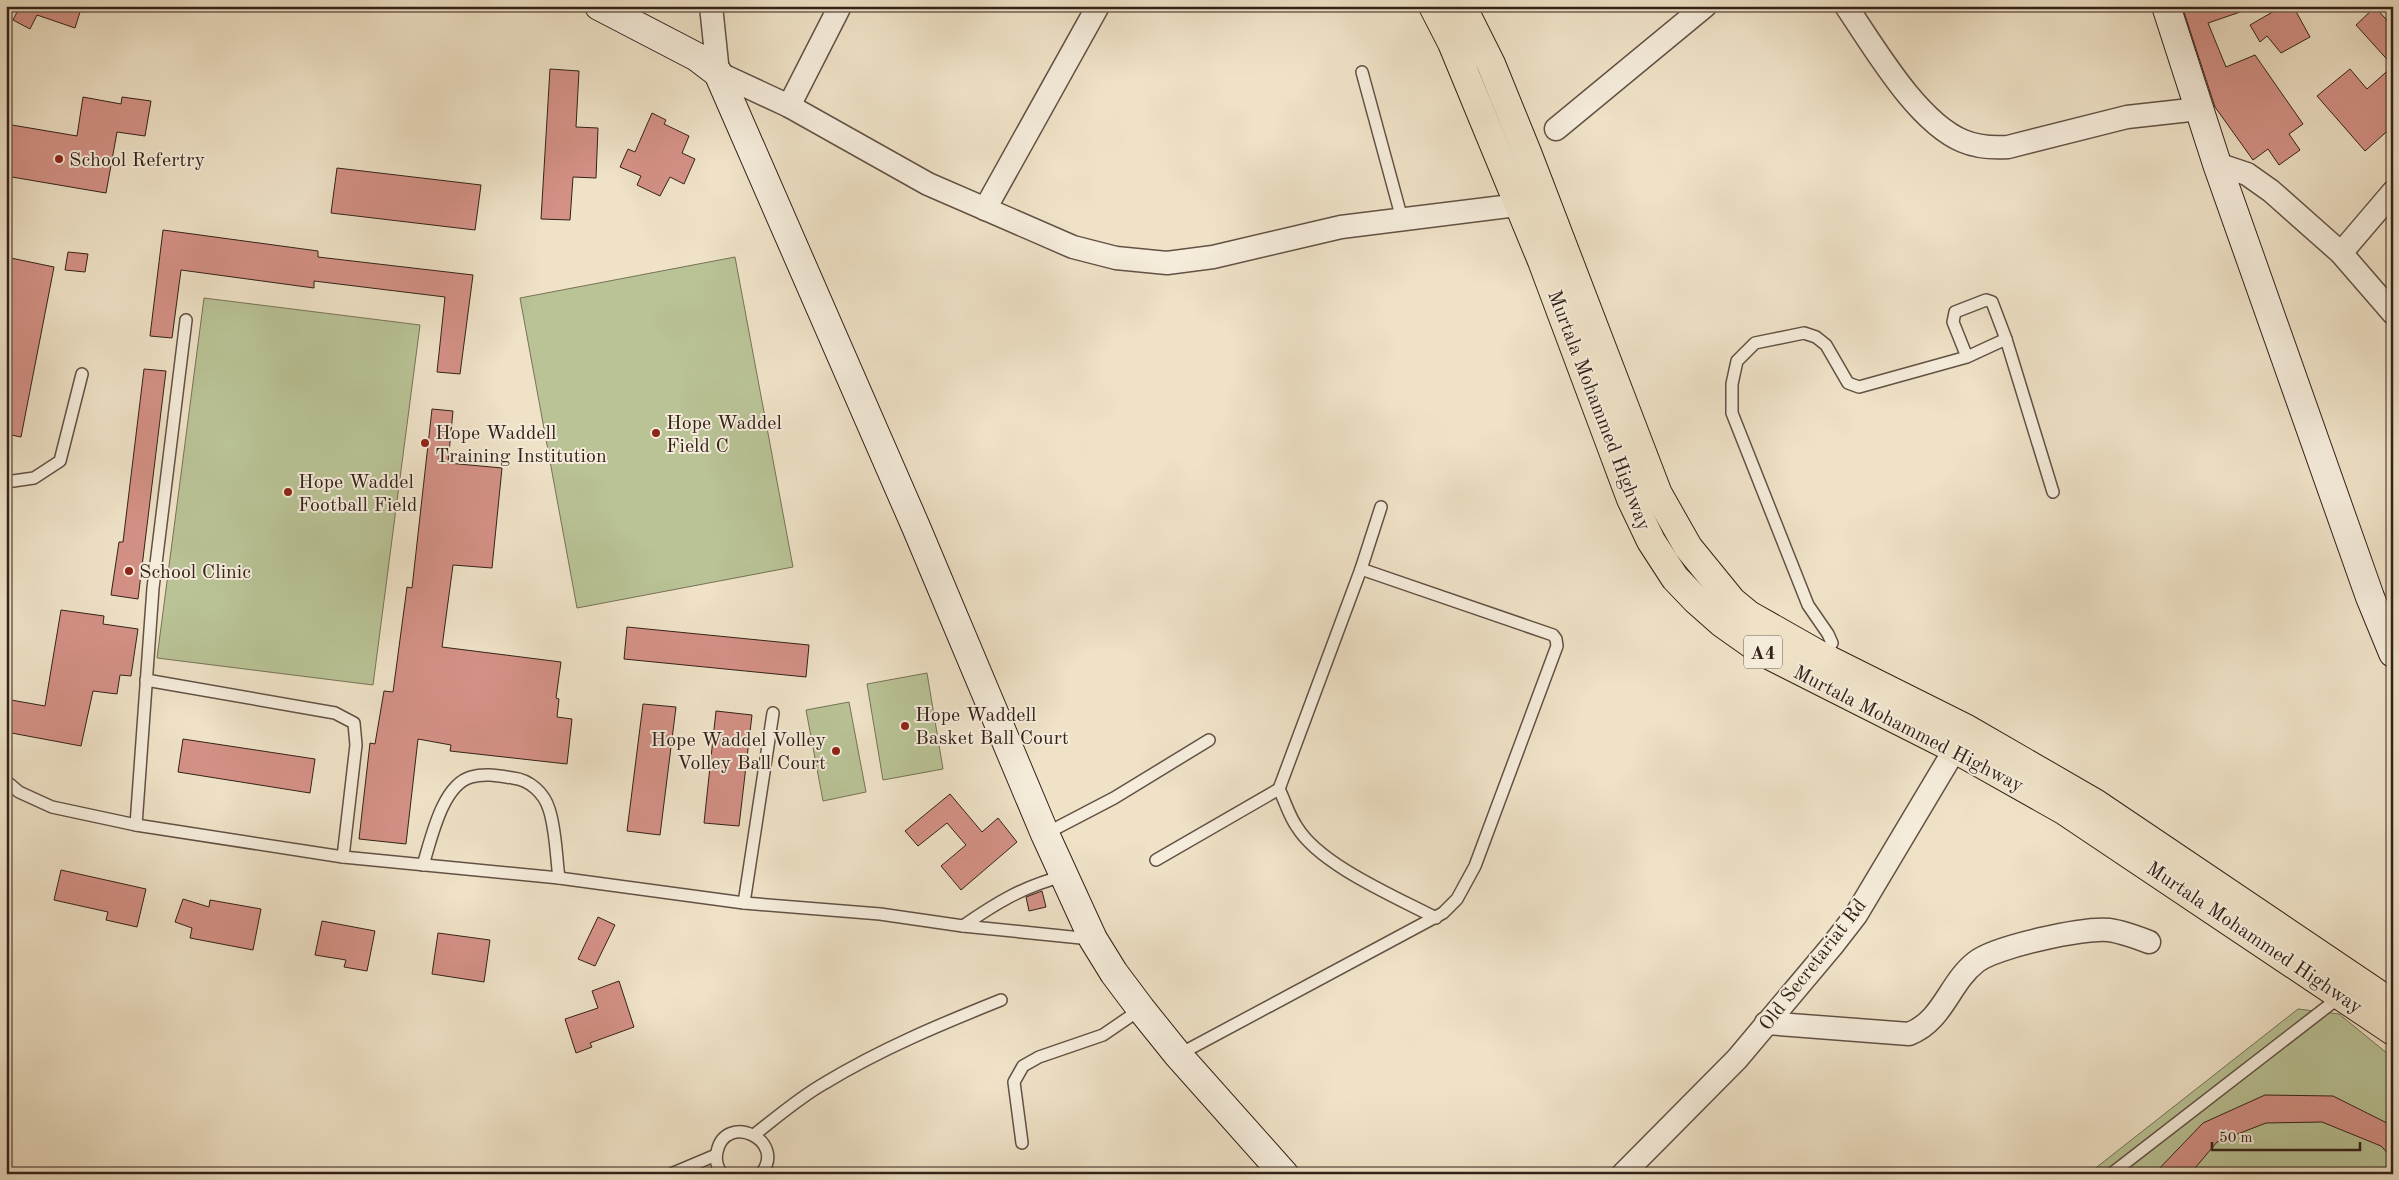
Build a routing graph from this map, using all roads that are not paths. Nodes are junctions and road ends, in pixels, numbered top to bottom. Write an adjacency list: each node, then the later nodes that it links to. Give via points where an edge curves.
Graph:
1 (599, 6): 11 (street, via 697,57)
2 (711, 6): 11 (street)
3 (840, 6): 12 (street)
4 (1098, 6): 19 (street)
5 (1434, 6): 18 (highway, Murtala Mohammed Highway / A4)
6 (1462, 6): 17 (highway, Murtala Mohammed Highway / A4, via 1491,64)
7 (1705, 6): 14 (street)
8 (1846, 6): 13 (street, via 1899,83 1926,113 1941,127 1976,145 2008,147 2127,117)
9 (2166, 6): 13 (street)
10 (1362, 72): 20 (lane)
11 (718, 73): 12 (street); 40 (street, via 916,527)
12 (790, 106): 19 (street, via 928,184)
13 (2199, 109): 15 (street)
14 (1556, 129)
15 (2217, 164): 21 (street, via 2259,181); 31 (street)
16 (2393, 192): 21 (street)
17 (1546, 202): 18 (street); 32 (highway, Murtala Mohammed Highway / A4, via 1658,494 1688,547 1732,601 1749,615)
18 (1518, 204): 20 (street); 35 (highway, Murtala Mohammed Highway / A4, via 1631,499 1651,541 1675,578 1722,623 1763,652)
19 (985, 209): 20 (street, via 1073,247 1116,258 1166,263 1230,253 1341,227)
20 (1402, 219)
21 (2341, 253): 22 (street)
22 (2393, 313)
23 (186, 320): 33 (lane)
24 (2006, 338): 25 (lane); 25 (lane, via 1992,302 1986,300 1955,312 1953,322); 28 (lane)
25 (1967, 357): 32 (lane, via 1859,387 1848,383 1826,345 1804,333 1754,343 1737,361 1732,384 1732,413 1804,596 1832,643)
26 (82, 374): 27 (lane, via 60,461 34,478)
27 (6, 482)
28 (2053, 492)
29 (1381, 507): 30 (lane)
30 (1361, 569): 38 (lane); 47 (lane, via 1553,635 1556,639 1557,646 1475,866 1458,900)
31 (2393, 653)
32 (1824, 657): 35 (highway, Murtala Mohammed Highway / A4)
33 (146, 680): 39 (lane); 41 (lane, via 335,713 354,724 356,745)
34 (772, 713): 46 (lane)
35 (1961, 739): 51 (highway, Murtala Mohammed Highway / A4); 53 (highway, Murtala Mohammed Highway / A4, via 2095,803); 55 (street, Old Secretariat Rd, via 1856,915)
36 (1209, 740): 40 (lane, via 1114,798)
37 (6, 781): 39 (lane, via 19,792 52,807)
38 (1279, 789): 42 (lane); 47 (lane, via 1297,828 1312,845 1340,867)
39 (136, 825): 41 (lane)
40 (1045, 834): 44 (street)
41 (343, 857): 43 (lane)
42 (1156, 860)
43 (423, 865): 45 (lane); 45 (lane, via 441,810 454,789 469,777 489,775 521,779 538,790 549,809)
44 (1065, 876): 48 (lane, via 999,901); 49 (street)
45 (559, 878): 46 (lane)
46 (744, 903): 48 (lane, via 880,914)
47 (1436, 918): 57 (lane)
48 (963, 926): 49 (lane)
49 (1093, 939): 54 (street)
50 (2149, 942): 55 (street, via 2108,930 2086,930 1990,953 1975,963 1935,1017 1909,1034)
51 (2342, 996): 56 (highway, Murtala Mohammed Highway / A4); 66 (lane)
52 (1002, 1000): 58 (lane, via 921,1032 824,1083)
53 (2393, 1004)
54 (1141, 1009): 57 (street); 59 (lane, via 1103,1035 1039,1057 1023,1066 1014,1082)
55 (1766, 1023): 65 (street, Old Secretariat Rd, via 1737,1059)
56 (2393, 1031)
57 (1178, 1055): 64 (street)
58 (754, 1135): 60 (lane, via 730,1134); 63 (lane, via 766,1148 766,1164)
59 (1022, 1143)
60 (716, 1155): 61 (lane); 62 (lane)
61 (671, 1174)
62 (722, 1174)
63 (761, 1174)
64 (1284, 1174)
65 (1623, 1174)
66 (2111, 1174)

